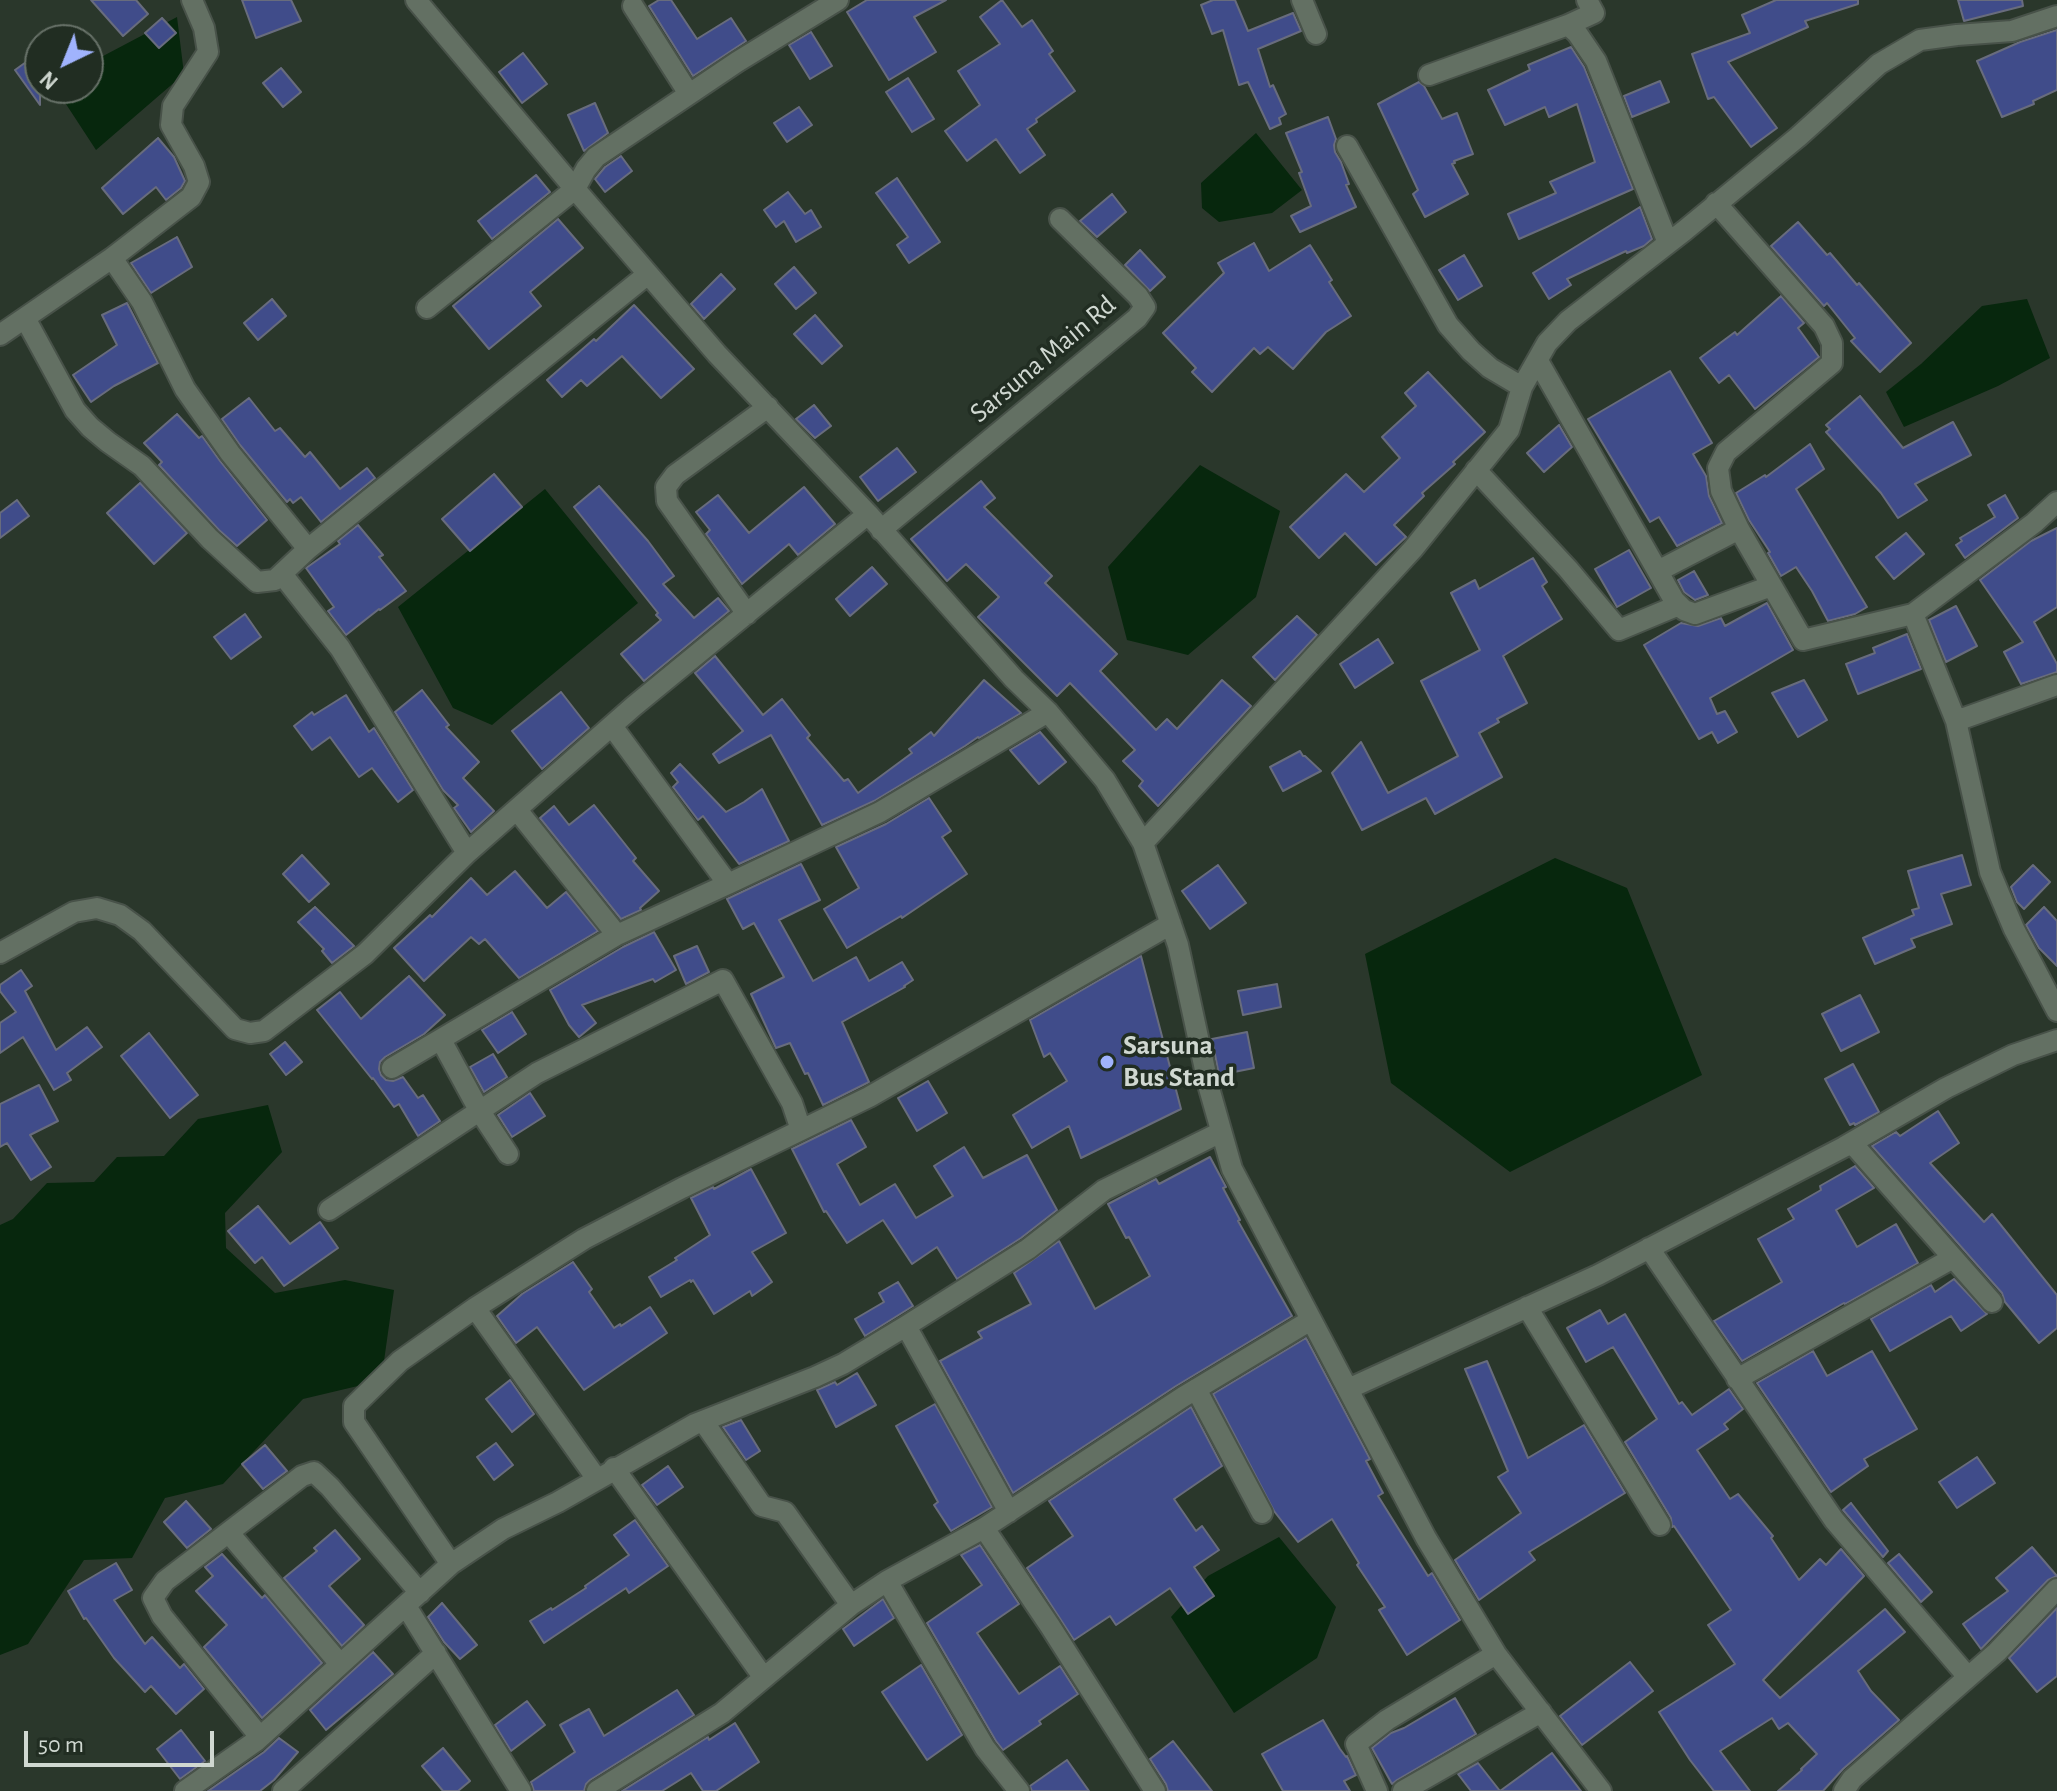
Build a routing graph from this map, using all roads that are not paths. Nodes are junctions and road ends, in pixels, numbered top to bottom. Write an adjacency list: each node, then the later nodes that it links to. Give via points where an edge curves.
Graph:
1 (192, 0): 17 (street, via 208,52 173,106 171,125 199,182 191,197)
2 (416, 0): 13 (street)
3 (838, 0): 11 (street)
4 (1302, 0): 9 (street)
5 (1587, 0): 8 (street, via 1594,13)
6 (633, 6): 11 (street)
7 (2057, 16): 14 (street, via 2012,31 1920,40 1879,64)
8 (1568, 25): 10 (street); 16 (street, via 1596,61)
9 (1316, 34)
10 (1429, 75)
11 (689, 94): 13 (street, via 596,157)
12 (1347, 146): 23 (street, via 1448,325 1490,368)
13 (575, 189): 18 (street); 19 (street)
14 (1716, 203): 16 (street); 28 (street, via 1824,326 1832,343 1832,363 1726,452 1718,468 1721,491)
15 (1060, 219): 27 (street, Sarsuna Main Rd, via 1145,307)
16 (1668, 243): 22 (street, via 1568,321)
17 (112, 258): 20 (street); 29 (street, via 142,302 185,389)
18 (648, 274): 24 (street); 29 (street)
19 (427, 308)
20 (25, 318): 21 (street); 31 (street, via 75,410 90,427 142,466 257,582)
21 (0, 335)
22 (1538, 361): 23 (street); 30 (street)
23 (1522, 387): 25 (street, via 1509,430)
24 (768, 407): 27 (street); 34 (street, via 666,487 667,501)
25 (1476, 470): 33 (street, via 1619,630); 41 (street, via 1413,549)
26 (2057, 502): 35 (street)
27 (875, 522): 34 (street); 37 (street)
28 (1739, 529): 30 (street); 32 (street)
29 (308, 549): 31 (street)
30 (1658, 571): 33 (street)
31 (282, 574): 42 (street, via 340,648)
32 (1771, 586): 33 (street, via 1695,614); 35 (street, via 1803,640)
33 (1679, 605)
34 (747, 614): 39 (street)
35 (1913, 614): 38 (street)
36 (2057, 685): 38 (street)
37 (1048, 712): 41 (street, via 1105,780); 43 (street, via 880,812)
38 (1956, 721): 47 (street, via 1990,872)
39 (612, 726): 40 (street); 43 (street)
40 (517, 810): 42 (street); 45 (street)
41 (1143, 843): 44 (street)
42 (467, 853): 46 (street, via 365,954 264,1031 235,1029 142,931 120,915 97,908 74,912)
43 (728, 884): 45 (street)
44 (1171, 924): 52 (street, via 869,1097); 53 (street)
45 (617, 935): 48 (street)
46 (0, 953)
47 (2057, 1011)
48 (441, 1040): 50 (street); 51 (street)
49 (2057, 1040): 54 (street, via 1959,1081)
50 (392, 1068)
51 (479, 1110): 52 (street, via 537,1073 723,980 792,1103); 55 (street); 56 (street)
52 (801, 1130): 61 (street, via 584,1239)
53 (1221, 1132): 62 (street, via 1232,1169); 63 (street, via 1104,1190 1028,1249)
54 (1852, 1143): 57 (street); 58 (street)
55 (508, 1154)
56 (329, 1210)
57 (1649, 1248): 60 (street); 64 (street)
58 (1953, 1258): 59 (street); 64 (street)
59 (1992, 1302)
60 (1527, 1307): 66 (street); 71 (street)
61 (475, 1308): 68 (street); 74 (street, via 400,1361 354,1406 354,1422)
62 (1311, 1320): 65 (street); 66 (street)
63 (906, 1326): 67 (street, via 843,1364); 69 (street)
64 (1737, 1379): 82 (street, via 1834,1520)
65 (1196, 1389): 69 (street); 70 (street)
66 (1348, 1389): 80 (street, via 1426,1538)
67 (703, 1421): 68 (street); 78 (street, via 762,1506 785,1512)
68 (606, 1474): 74 (street, via 503,1529); 83 (street)
69 (1009, 1512): 72 (street)
70 (1262, 1513)
71 (1660, 1525)
72 (984, 1528): 75 (street); 91 (street)
73 (229, 1533): 77 (street, via 314,1472); 81 (street); 85 (street, via 165,1581 153,1598)
74 (451, 1564): 77 (street)
75 (887, 1581): 78 (street); 90 (street, via 985,1748)
76 (2057, 1589): 82 (street)
77 (413, 1599): 79 (street); 81 (street)
78 (851, 1605): 83 (street)
79 (436, 1653): 87 (street); 88 (street)
80 (1496, 1654): 84 (street); 92 (street, via 1356,1744)
81 (340, 1664): 85 (street)
82 (1968, 1677): 95 (street)
83 (764, 1678): 89 (street, via 722,1713)
84 (1541, 1712): 93 (street); 94 (street)
85 (260, 1737): 86 (street)
86 (185, 1791)
87 (283, 1791)
88 (521, 1791)
89 (597, 1791)
90 (1019, 1791)
91 (1155, 1791)
92 (1377, 1791)
93 (1403, 1791)
94 (1601, 1791)
95 (1844, 1791)

